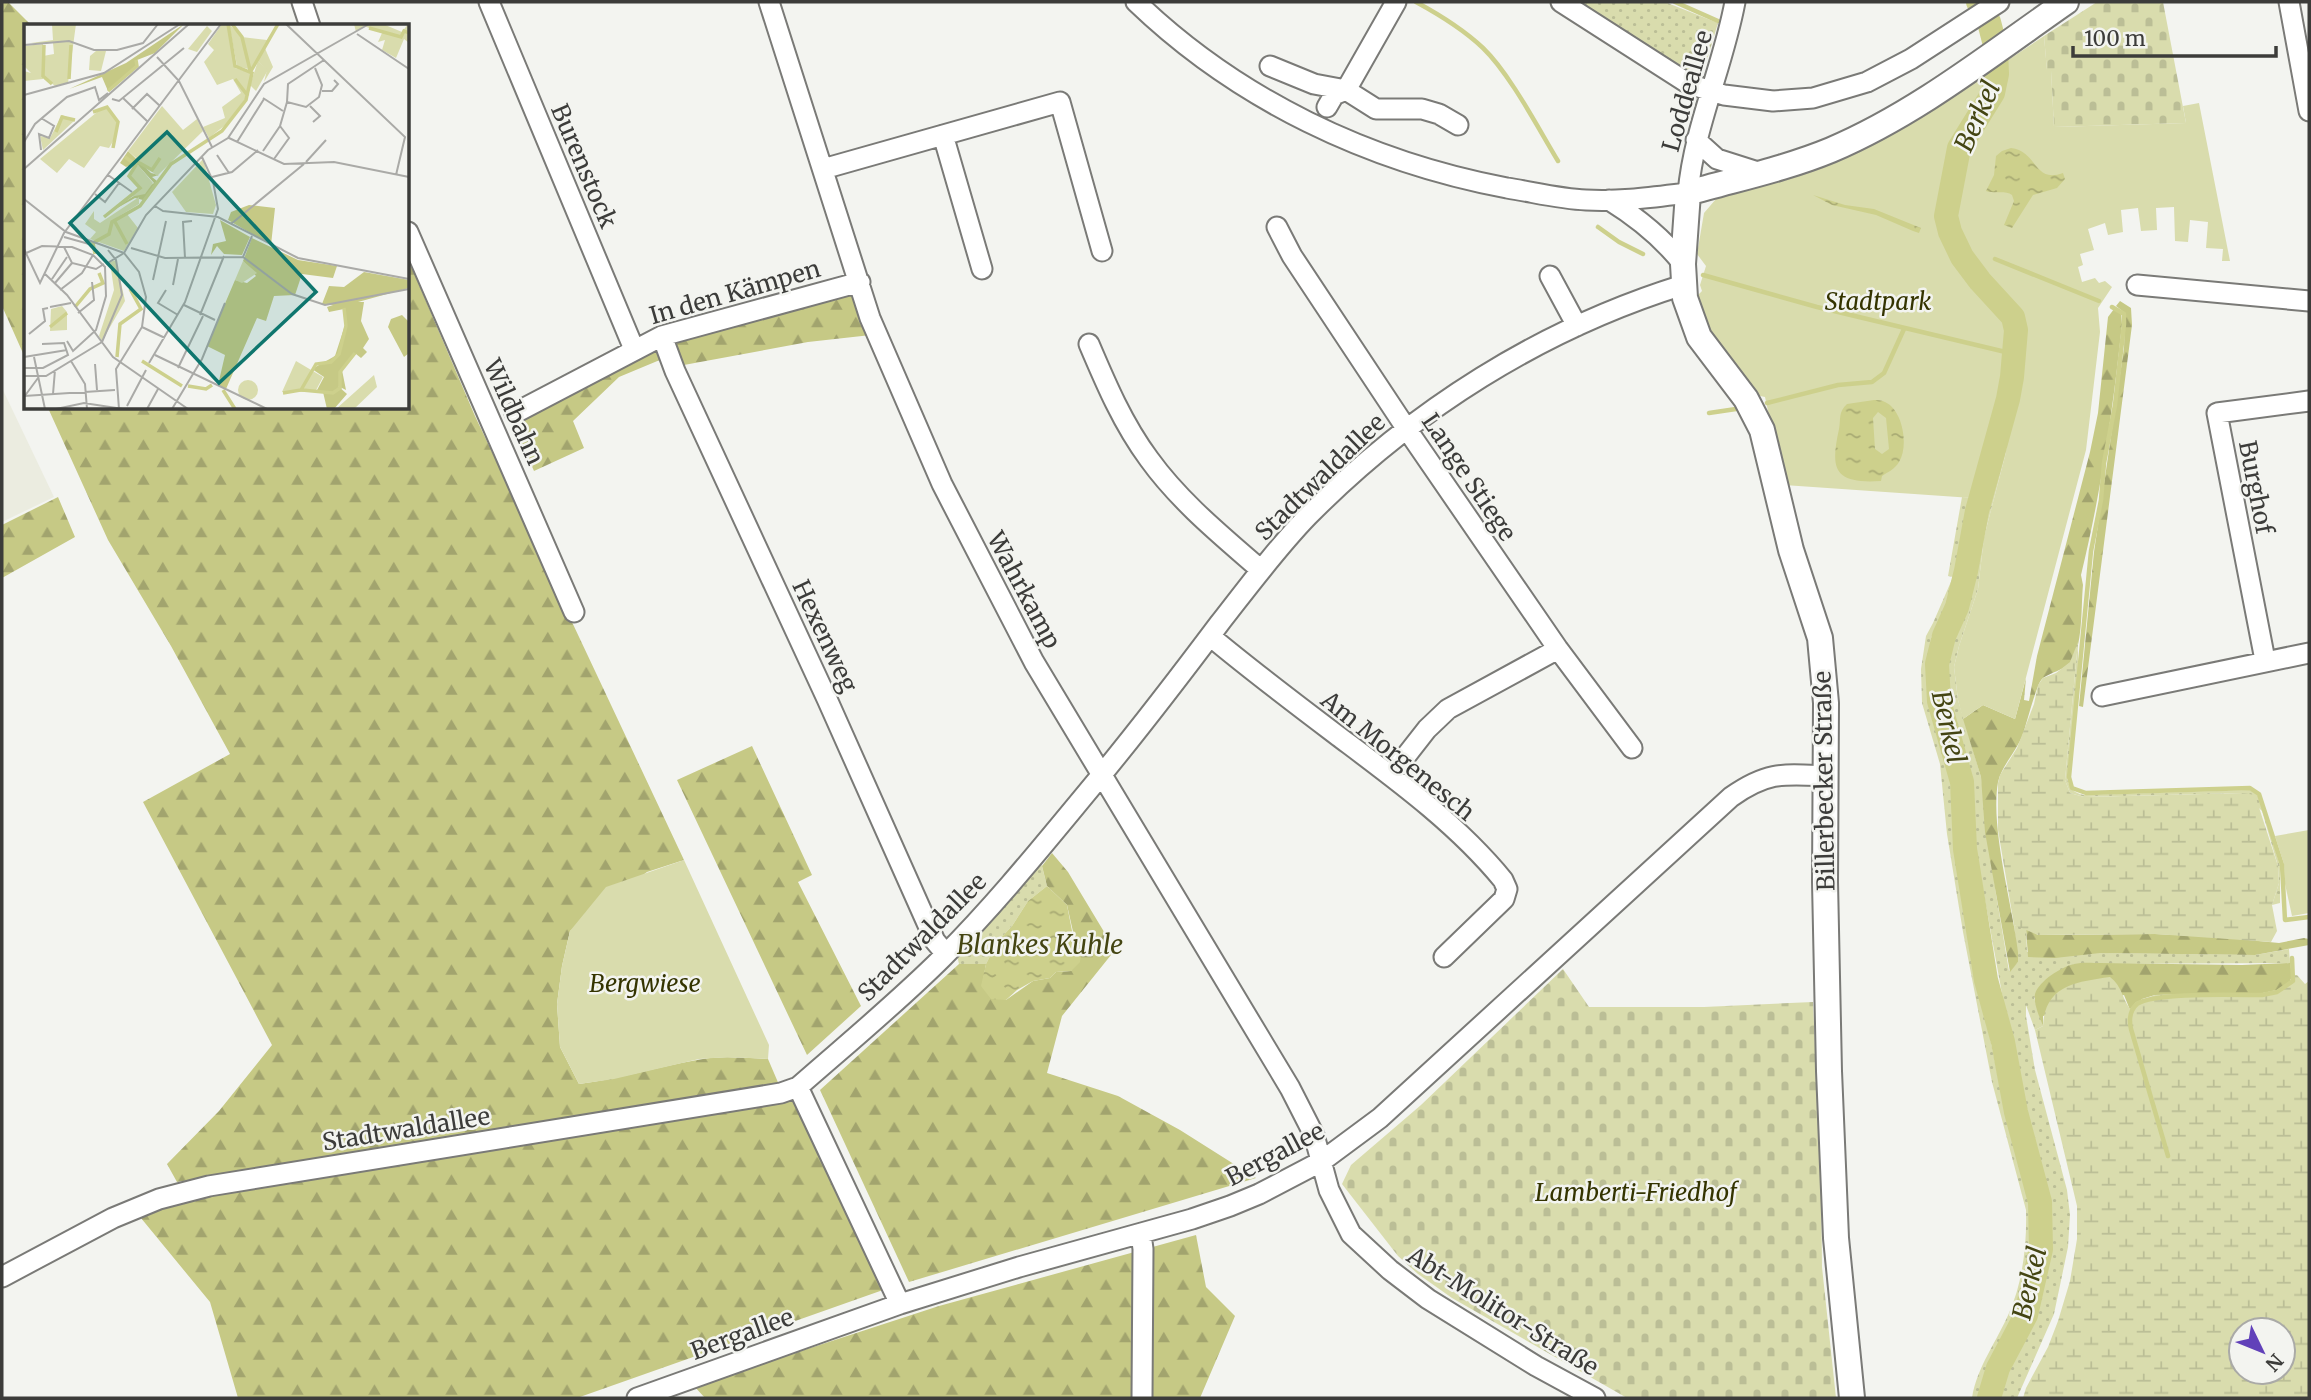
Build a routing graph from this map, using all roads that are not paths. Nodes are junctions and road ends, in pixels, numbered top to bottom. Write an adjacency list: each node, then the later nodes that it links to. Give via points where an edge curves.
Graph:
1 (302, 2): 11 (street)
2 (489, 2): 36 (street, Burenstock)
3 (769, 2): 20 (street, Wahrkamp)
4 (1136, 2): 23 (street, via 1234,80 1348,141 1471,181)
5 (1396, 2): 13 (street)
6 (1560, 2): 14 (street, via 1689,83)
7 (1998, 2): 14 (street, via 1911,59 1840,91 1773,101)
8 (2066, 2): 21 (main road, via 1872,130)
9 (2289, 2): 16 (street)
10 (1735, 3): 14 (street, Loddeallee)
11 (309, 24)
12 (1270, 66): 13 (street, via 1314,84)
13 (1346, 90): 15 (street, via 1334,95); 17 (street, via 1376,108 1422,109)
14 (1710, 91): 19 (street, Loddeallee)
15 (1327, 107)
16 (2309, 111)
17 (1458, 125)
18 (943, 135): 20 (street); 26 (street, via 1060,102); 27 (street)
19 (1696, 140): 21 (street, via 1717,159); 22 (street, Loddeallee)
20 (823, 169): 30 (street, Wahrkamp)
21 (1761, 173): 22 (main road)
22 (1688, 193): 23 (street); 28 (main road, Billerbecker Straße)
23 (1609, 200): 28 (street, via 1651,228 1668,245)
24 (1277, 227): 39 (street, Lange Stiege)
25 (410, 237): 41 (street, Wildbahn)
26 (1102, 251)
27 (982, 269)
28 (1683, 274): 33 (street, Stadtwaldallee); 50 (main road, Billerbecker Straße, via 1699,337 1746,400 1762,430 1791,550 1820,638)
29 (1550, 276): 33 (street)
30 (860, 282): 34 (street, In den Kämpen); 48 (street, Wahrkamp, via 870,318 942,484 1034,662)
31 (2137, 285): 32 (street)
32 (2309, 301)
33 (1577, 326): 39 (street, Stadtwaldallee, via 1494,369)
34 (662, 336): 36 (street, In den Kämpen); 51 (street, Hexenweg, via 935,941)
35 (1089, 344): 40 (street, via 1109,393 1149,459 1214,529)
36 (634, 349): 38 (street, In den Kämpen)
37 (2309, 401): 45 (street, Burghof, via 2217,413)
38 (515, 413)
39 (1406, 428): 40 (street, Stadtwaldallee, via 1308,517); 43 (street, Lange Stiege)
40 (1261, 570): 42 (street, Stadtwaldallee)
41 (574, 612)
42 (1210, 636): 48 (street, Stadtwaldallee); 49 (street, Am Morgenesch)
43 (1558, 649): 47 (street, Lange Stiege); 49 (street, via 1448,709)
44 (2309, 653): 45 (street)
45 (2265, 660): 46 (street)
46 (2102, 696)
47 (1632, 748)
48 (1101, 775): 51 (street, Stadtwaldallee); 54 (street, Wahrkamp, via 1290,1088)
49 (1391, 775): 52 (street, Am Morgenesch, via 1482,858 1507,889 1494,911)
50 (1827, 776): 54 (street, Bergallee, via 1784,773 1731,797 1406,1095); 61 (main road, Billerbecker Straße, via 1829,1071 1836,1238)
51 (946, 954): 53 (street, Stadtwaldallee)
52 (1444, 957)
53 (798, 1087): 56 (street, Stadtwaldallee, via 209,1186 113,1218); 57 (street)
54 (1322, 1161): 55 (street, Bergallee, via 1254,1196); 60 (street, Abt-Molitor-Straße, via 1328,1191 1352,1234 1390,1270 1470,1325)
55 (1141, 1234): 57 (street, Bergallee); 59 (street)
56 (2, 1277)
57 (900, 1304): 58 (street, Bergallee)
58 (637, 1398)
59 (1142, 1398)
60 (1595, 1398)
61 (1852, 1398)

